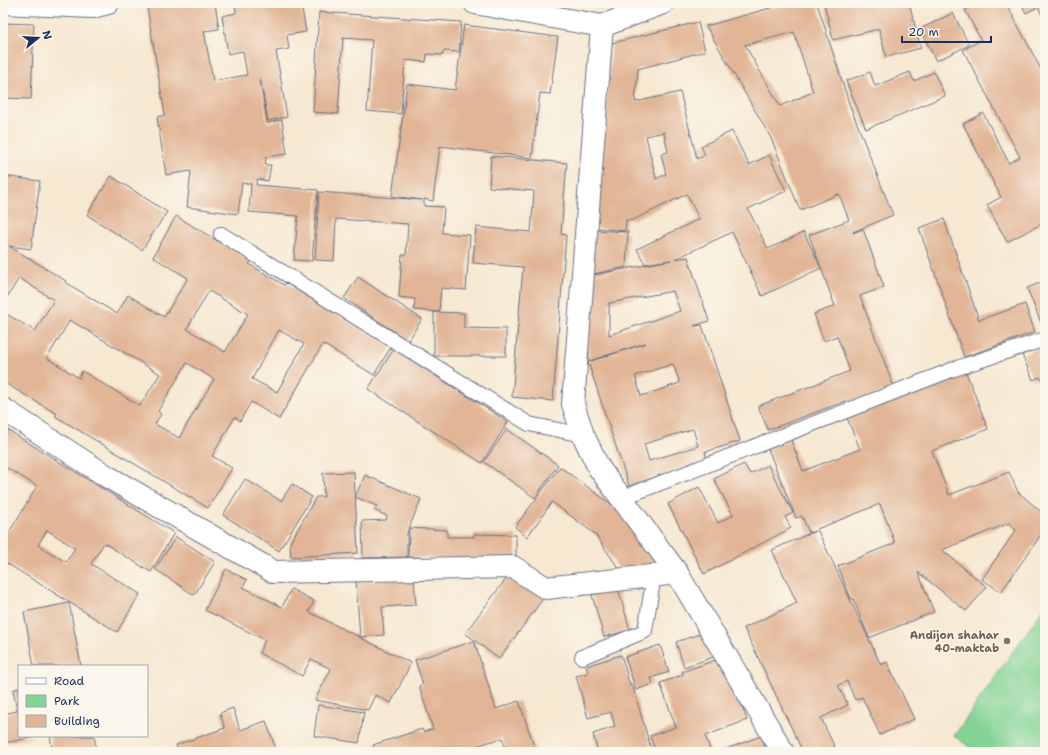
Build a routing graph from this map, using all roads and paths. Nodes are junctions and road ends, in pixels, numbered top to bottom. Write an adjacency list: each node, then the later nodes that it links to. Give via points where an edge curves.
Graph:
1 (3, 3): 2 (street, via 92,7)
2 (108, 3)
3 (475, 3): 5 (street)
4 (664, 3): 5 (street)
5 (602, 26): 9 (street, via 573,404)
6 (221, 234): 9 (lane, via 530,424)
7 (1045, 339): 10 (lane, via 954,369)
8 (3, 409): 12 (street, via 108,477 274,572 513,567 546,588)
9 (583, 435): 10 (street, via 599,468)
10 (622, 498): 11 (street)
11 (677, 573): 12 (street); 14 (street)
12 (654, 575): 13 (lane, via 645,631)
13 (582, 657)
14 (783, 752)

